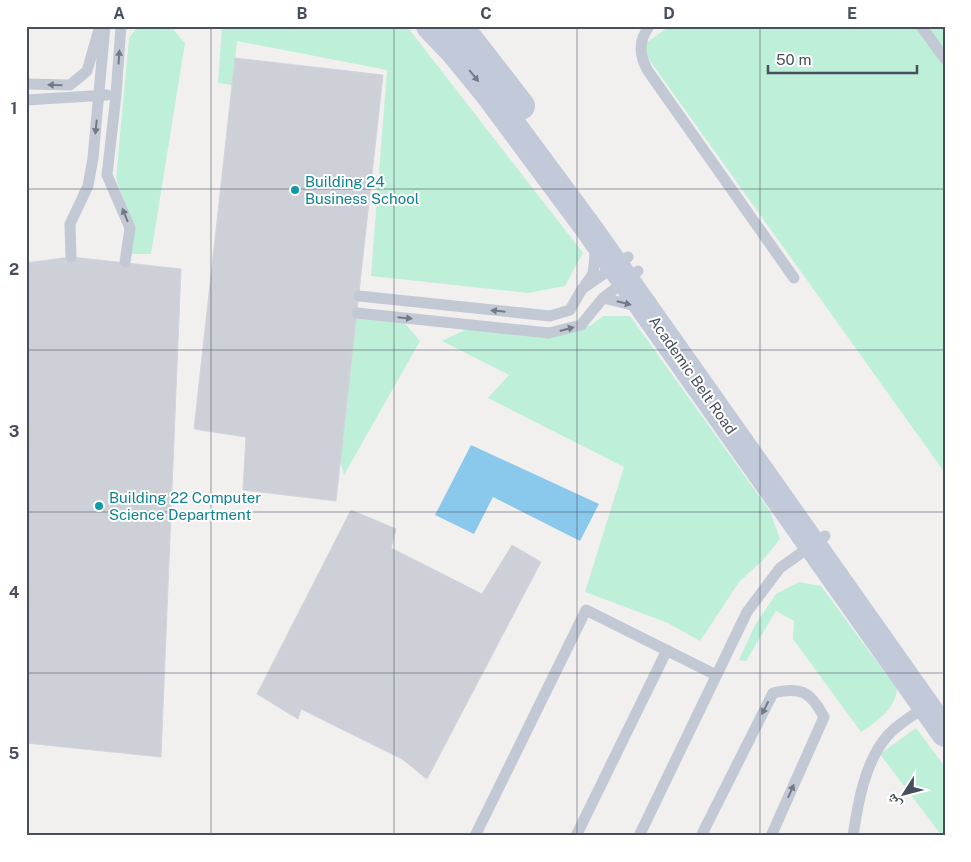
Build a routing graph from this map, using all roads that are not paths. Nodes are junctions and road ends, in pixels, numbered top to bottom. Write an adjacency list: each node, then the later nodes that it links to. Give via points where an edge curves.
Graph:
1 (100, 26): 9 (lane, one-way to 9, via 86,71 70,85)
2 (105, 26): 10 (lane)
3 (121, 26): 11 (lane, one-way to 3)
4 (430, 26): 7 (street, Academic Belt Road)
5 (649, 26): 17 (lane, via 640,47 648,71)
6 (921, 26): 8 (lane)
7 (466, 35): 13 (street, Academic Belt Road, one-way to 13); 16 (street, Academic Belt Road, via 540,132)
8 (945, 59)
9 (26, 84)
10 (99, 95): 11 (lane); 12 (lane); 14 (lane, one-way to 14, via 88,186 70,224)
11 (116, 95): 15 (lane, one-way to 11, via 130,228 107,175)
12 (26, 100)
13 (587, 226): 16 (street, Academic Belt Road); 18 (lane, via 596,245 595,262 593,274)
14 (71, 257)
15 (125, 262)
16 (627, 269): 18 (lane); 20 (lane); 21 (street, Academic Belt Road); 23 (street, Academic Belt Road)
17 (794, 278)
18 (582, 289): 19 (lane, one-way to 19, via 570,310 550,316)
19 (359, 296)
20 (603, 298): 21 (lane, one-way to 21); 22 (lane, one-way to 20, via 549,333 581,325)
21 (645, 306): 23 (street, Academic Belt Road)
22 (357, 313)
23 (818, 540): 25 (lane, via 780,568 760,592); 26 (street, Academic Belt Road)
24 (667, 650): 25 (lane); 28 (lane, via 586,610); 29 (lane)
25 (716, 675): 30 (lane)
26 (935, 706): 27 (street, Academic Belt Road); 33 (lane, via 889,733 873,755)
27 (945, 733)
28 (475, 836)
29 (576, 836)
30 (639, 836)
31 (701, 836): 32 (lane, one-way to 31, via 824,717 815,699 800,691 773,693)
32 (772, 836)
33 (853, 836)

